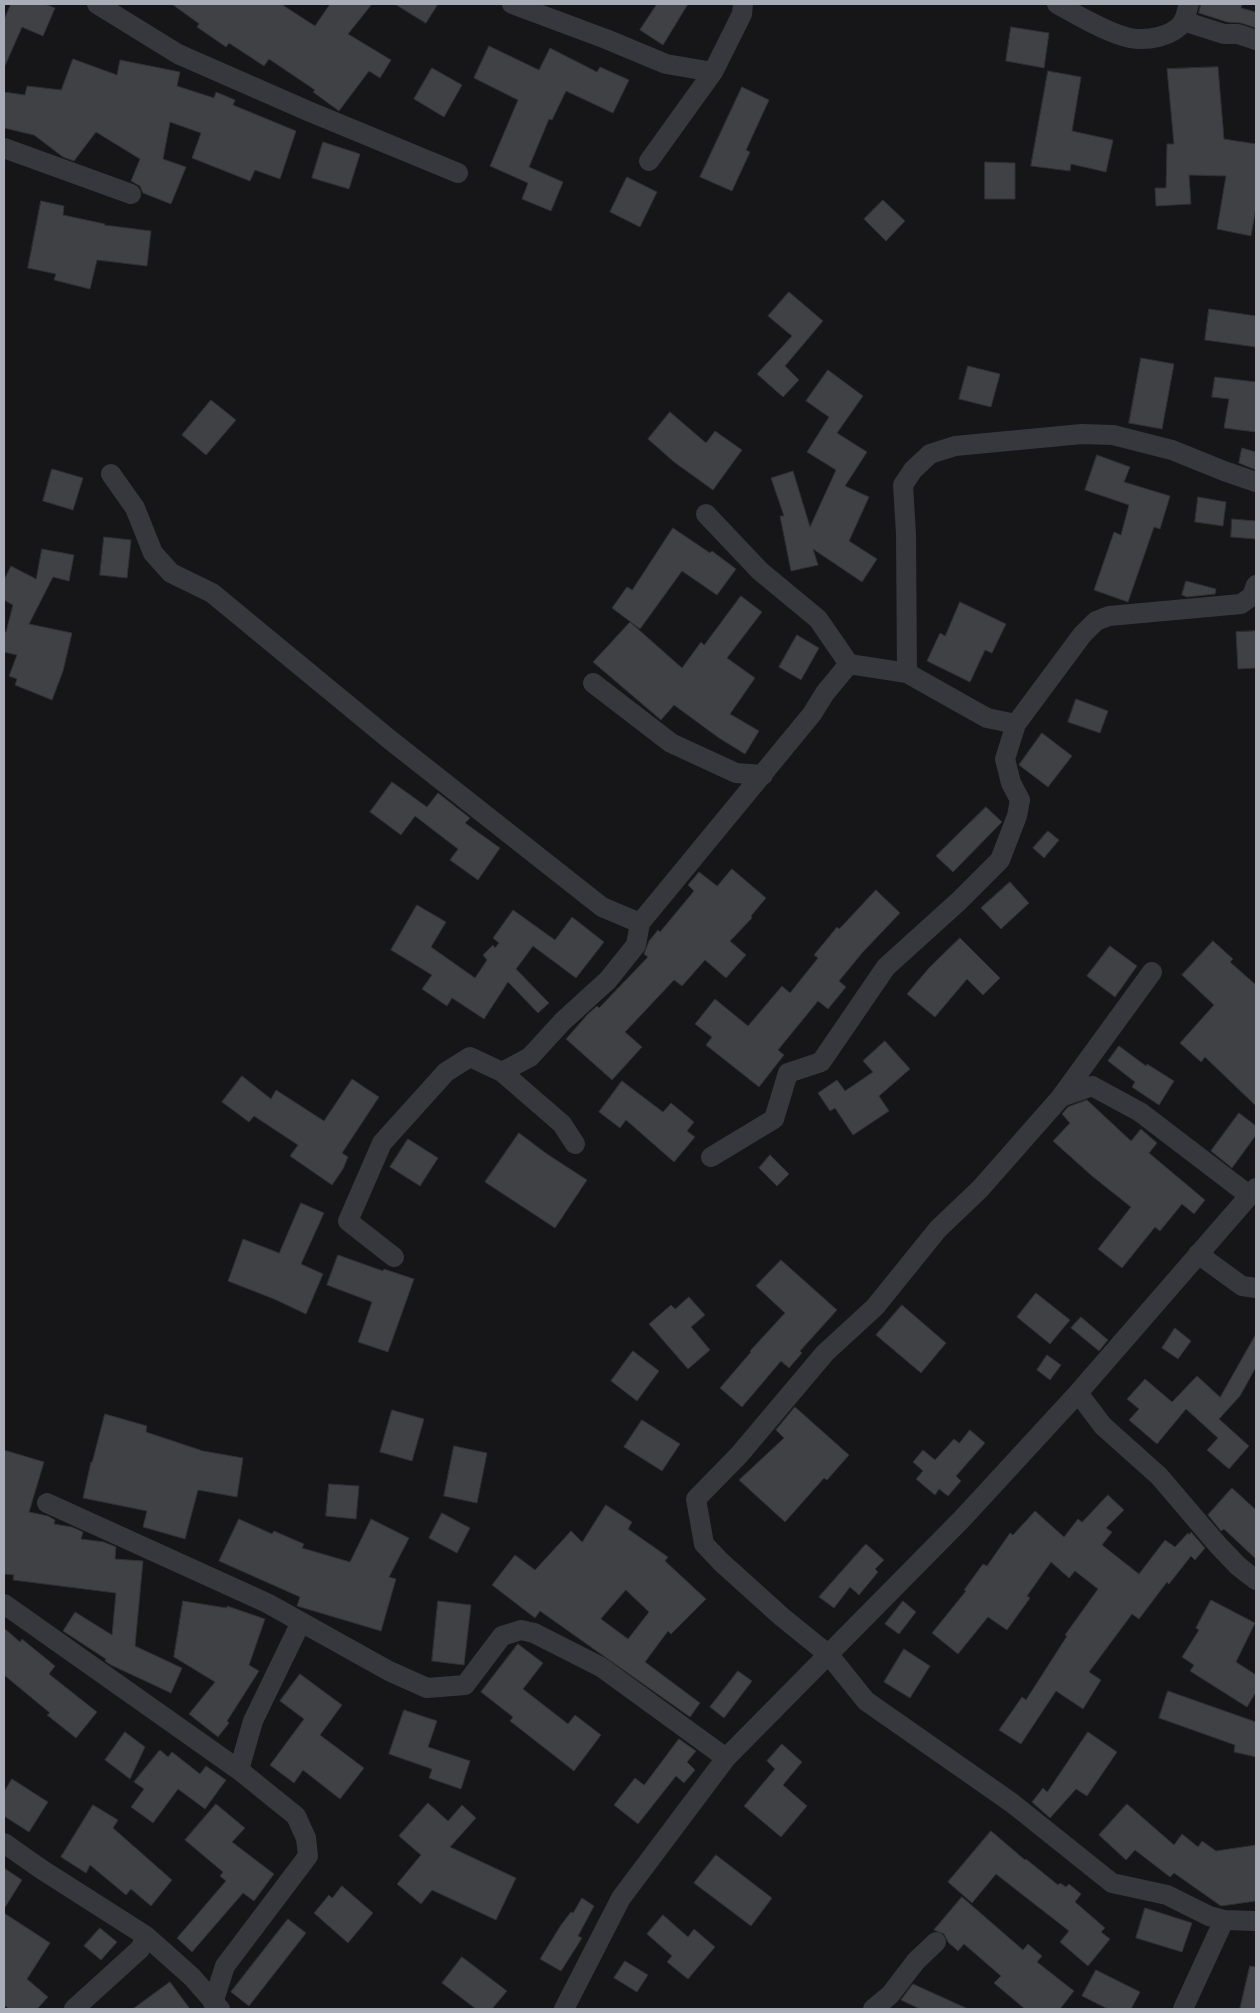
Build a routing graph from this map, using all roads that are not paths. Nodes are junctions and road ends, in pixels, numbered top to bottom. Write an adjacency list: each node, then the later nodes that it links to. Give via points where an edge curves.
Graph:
1 (97, 4): 10 (street, via 178,54)
2 (512, 4): 7 (street, via 666,64)
3 (742, 4): 7 (street, via 742,14)
4 (1057, 4): 5 (street, via 1130,38 1157,38 1173,32)
5 (1186, 13): 6 (street, via 1224,34 1238,34)
6 (1256, 40)
7 (713, 72): 9 (street)
8 (4, 148): 11 (street)
9 (649, 161)
10 (458, 173)
11 (131, 194)
12 (111, 474): 23 (street, via 135,508 153,553 171,573 212,593 389,739 602,907)
13 (1256, 482): 17 (street, via 1172,450 1113,436 1082,434 955,446 930,454 902,485)
14 (706, 514): 16 (street, via 760,571 818,619)
15 (1256, 586): 19 (street, via 1252,596 1241,604 1109,616 1096,621)
16 (849, 664): 17 (street); 21 (street)
17 (908, 672): 19 (street, via 987,718)
18 (593, 683): 20 (street, via 672,742)
19 (1016, 724): 28 (street, via 1005,759 1011,783 1020,800 1000,860 886,967 821,1062 788,1073 774,1119)
20 (736, 773): 21 (street); 22 (street)
21 (763, 775): 22 (street)
22 (745, 796): 23 (street)
23 (640, 924): 25 (street, via 636,945 608,980 530,1057)
24 (1152, 972): 26 (street)
25 (502, 1072): 27 (street, via 562,1124); 31 (street, via 470,1057 446,1072 382,1143 348,1221)
26 (1062, 1097): 29 (street, via 1092,1086 1140,1112); 38 (street, via 980,1189 938,1228 875,1306 825,1353 738,1456 696,1499 704,1544)
27 (575, 1144)
28 (711, 1157)
29 (1253, 1192): 30 (street)
30 (1198, 1254): 32 (street, via 1242,1286); 33 (street)
31 (394, 1257)
32 (1256, 1288)
33 (1078, 1393): 35 (street, via 1103,1426 1159,1476 1222,1550); 38 (street)
34 (47, 1503): 37 (street)
35 (1256, 1580)
36 (4, 1604): 40 (street)
37 (302, 1622): 39 (street, via 389,1671 427,1688 464,1685 502,1636 521,1630 534,1633 601,1667); 40 (street, via 253,1721)
38 (829, 1656): 39 (street); 42 (street, via 866,1701 1012,1803 1112,1883 1167,1895)
39 (726, 1758): 50 (street, via 620,1898)
40 (239, 1770): 46 (street, via 296,1816 306,1838 308,1856)
41 (4, 1843): 44 (street)
42 (1224, 1920): 43 (street); 52 (street)
43 (1256, 1921)
44 (146, 1936): 47 (street); 49 (street, via 140,1949)
45 (936, 1942): 51 (street, via 916,1961 890,1995)
46 (225, 1966): 47 (street); 48 (street)
47 (192, 1977): 48 (street)
48 (216, 2006)
49 (74, 2009)
50 (564, 2009)
51 (873, 2009)
52 (1183, 2009)

